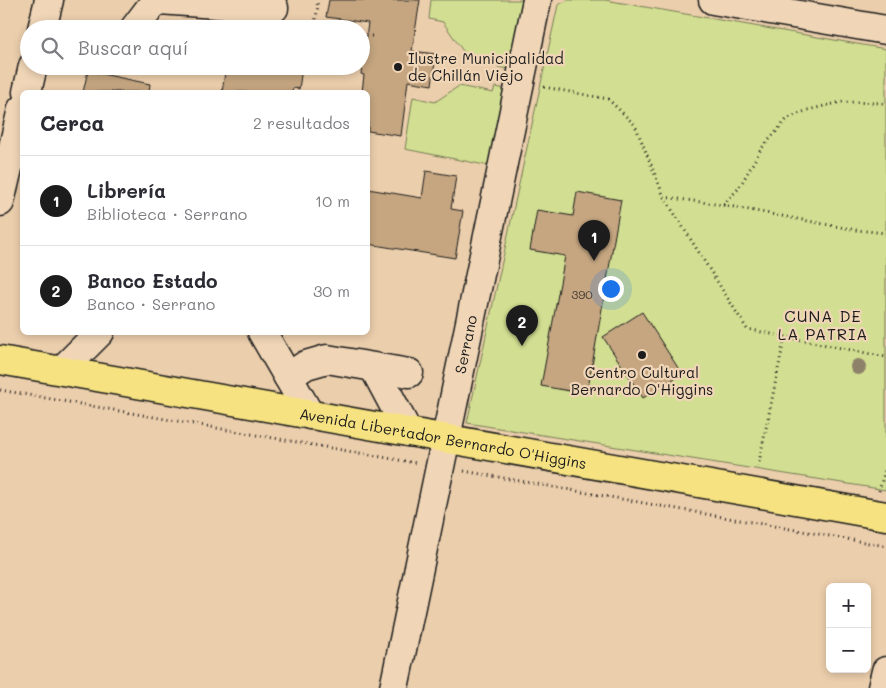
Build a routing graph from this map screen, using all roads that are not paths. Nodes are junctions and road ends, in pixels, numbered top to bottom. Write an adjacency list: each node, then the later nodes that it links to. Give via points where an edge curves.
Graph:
1 (49, 0): 6 (street)
2 (158, 0): 5 (street); 7 (street)
3 (537, 0): 22 (street, Serrano)
4 (713, 0): 8 (street)
5 (274, 8)
6 (44, 20)
7 (141, 20)
8 (886, 30)
9 (31, 75): 10 (street)
10 (27, 90)
11 (20, 117): 12 (street)
12 (0, 202)
13 (97, 335): 17 (street)
14 (264, 335): 19 (street)
15 (0, 360): 17 (main road, Avenida Libertador Bernardo O'Higgins)
16 (374, 368): 18 (street); 19 (street, via 321,359); 21 (street)
17 (62, 370): 20 (main road, Avenida Libertador Bernardo O'Higgins)
18 (409, 373)
19 (288, 377): 20 (street)
20 (310, 415): 21 (main road, Avenida Libertador Bernardo O'Higgins)
21 (408, 432): 22 (main road, Avenida Libertador Bernardo O'Higgins)
22 (446, 438): 23 (main road, Avenida Libertador Bernardo O'Higgins); 25 (street, Serrano)
23 (886, 516)
24 (886, 671): 26 (street)
25 (394, 688)
26 (882, 688)

